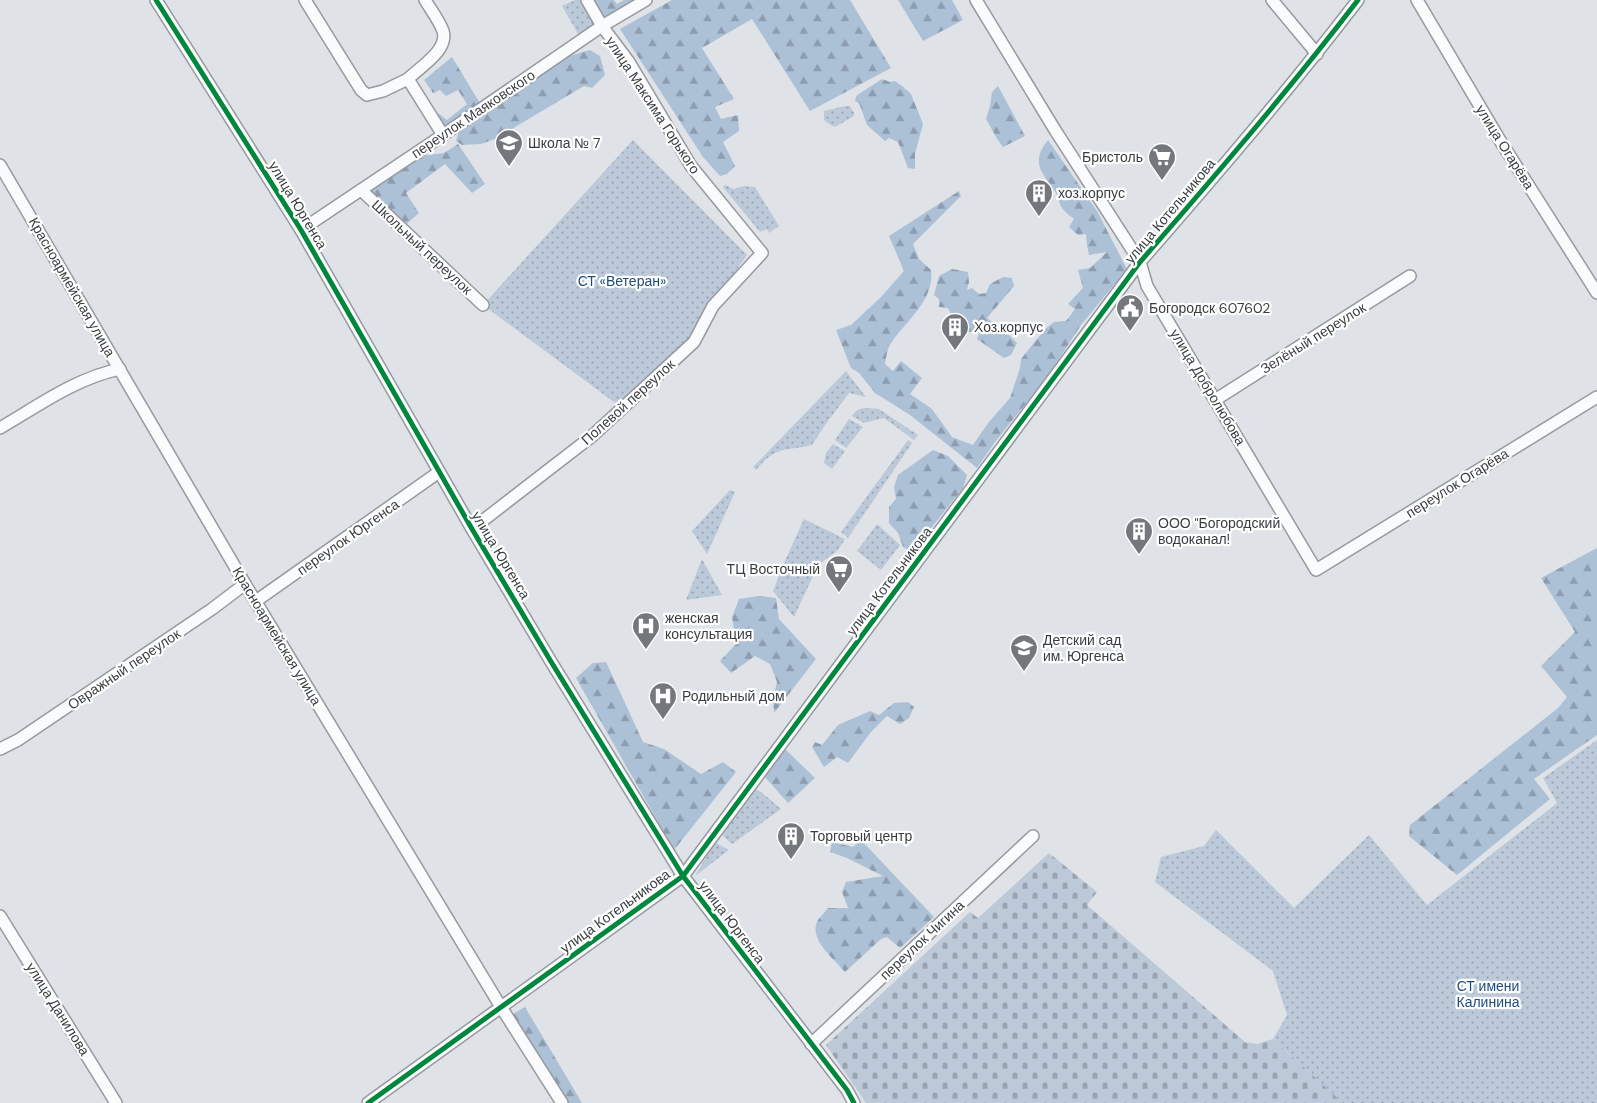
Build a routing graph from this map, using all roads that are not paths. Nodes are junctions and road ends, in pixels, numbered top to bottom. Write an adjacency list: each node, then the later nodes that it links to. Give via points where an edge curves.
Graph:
1 (156, 0): 16 (street, улица Юргенса)
2 (305, 0): 12 (street, via 367,95)
3 (425, 0): 12 (street, via 443,31 444,41 438,52)
4 (587, 0): 10 (street, улица Максима Горького)
5 (646, 0): 10 (street, переулок Маяковского)
6 (976, 0): 18 (street, улица Добролюбова)
7 (1272, 0): 11 (street)
8 (1358, 0): 11 (street, улица Котельникова)
9 (1417, 0): 20 (street, улица Огарёва, via 1501,142)
10 (602, 26): 13 (street, переулок Маяковского); 17 (street, улица Максима Горького, via 630,62 691,166)
11 (1317, 54): 18 (street, улица Котельникова)
12 (408, 79): 13 (street)
13 (443, 135): 15 (street, переулок Маяковского)
14 (0, 165): 22 (street, Красноармейская улица)
15 (361, 190): 16 (street, переулок Маяковского); 21 (street, Школьный переулок)
16 (301, 230): 26 (street, улица Юргенса)
17 (762, 253): 27 (street, Полевой переулок, via 713,306 694,342 592,437)
18 (1140, 262): 24 (street, улица Добролюбова, via 1147,286); 33 (street, улица Котельникова)
19 (1410, 276): 24 (street, Зелёный переулок)
20 (1597, 293)
21 (483, 305)
22 (120, 369): 25 (street, via 104,372 72,386); 29 (street, Красноармейская улица)
23 (1597, 397): 28 (street, переулок Огарёва)
24 (1215, 400): 28 (street, улица Добролюбова)
25 (0, 428)
26 (439, 472): 27 (street, улица Юргенса); 30 (street, переулок Юргенса)
27 (472, 529): 33 (street, улица Юргенса)
28 (1316, 570)
29 (246, 584): 30 (street, Красноармейская улица); 31 (street, Овражный переулок, via 18,740)
30 (256, 601): 35 (street, Красноармейская улица)
31 (0, 749)
32 (1033, 836): 36 (street, переулок Чигина)
33 (683, 876): 35 (street, улица Котельникова); 36 (street, улица Юргенса)
34 (0, 916): 37 (street, улица Данилова)
35 (501, 1007): 38 (street, улица Котельникова); 39 (street, Красноармейская улица)
36 (811, 1044): 40 (street, улица Юргенса)
37 (116, 1103)
38 (368, 1103)
39 (562, 1103)
40 (854, 1103)

